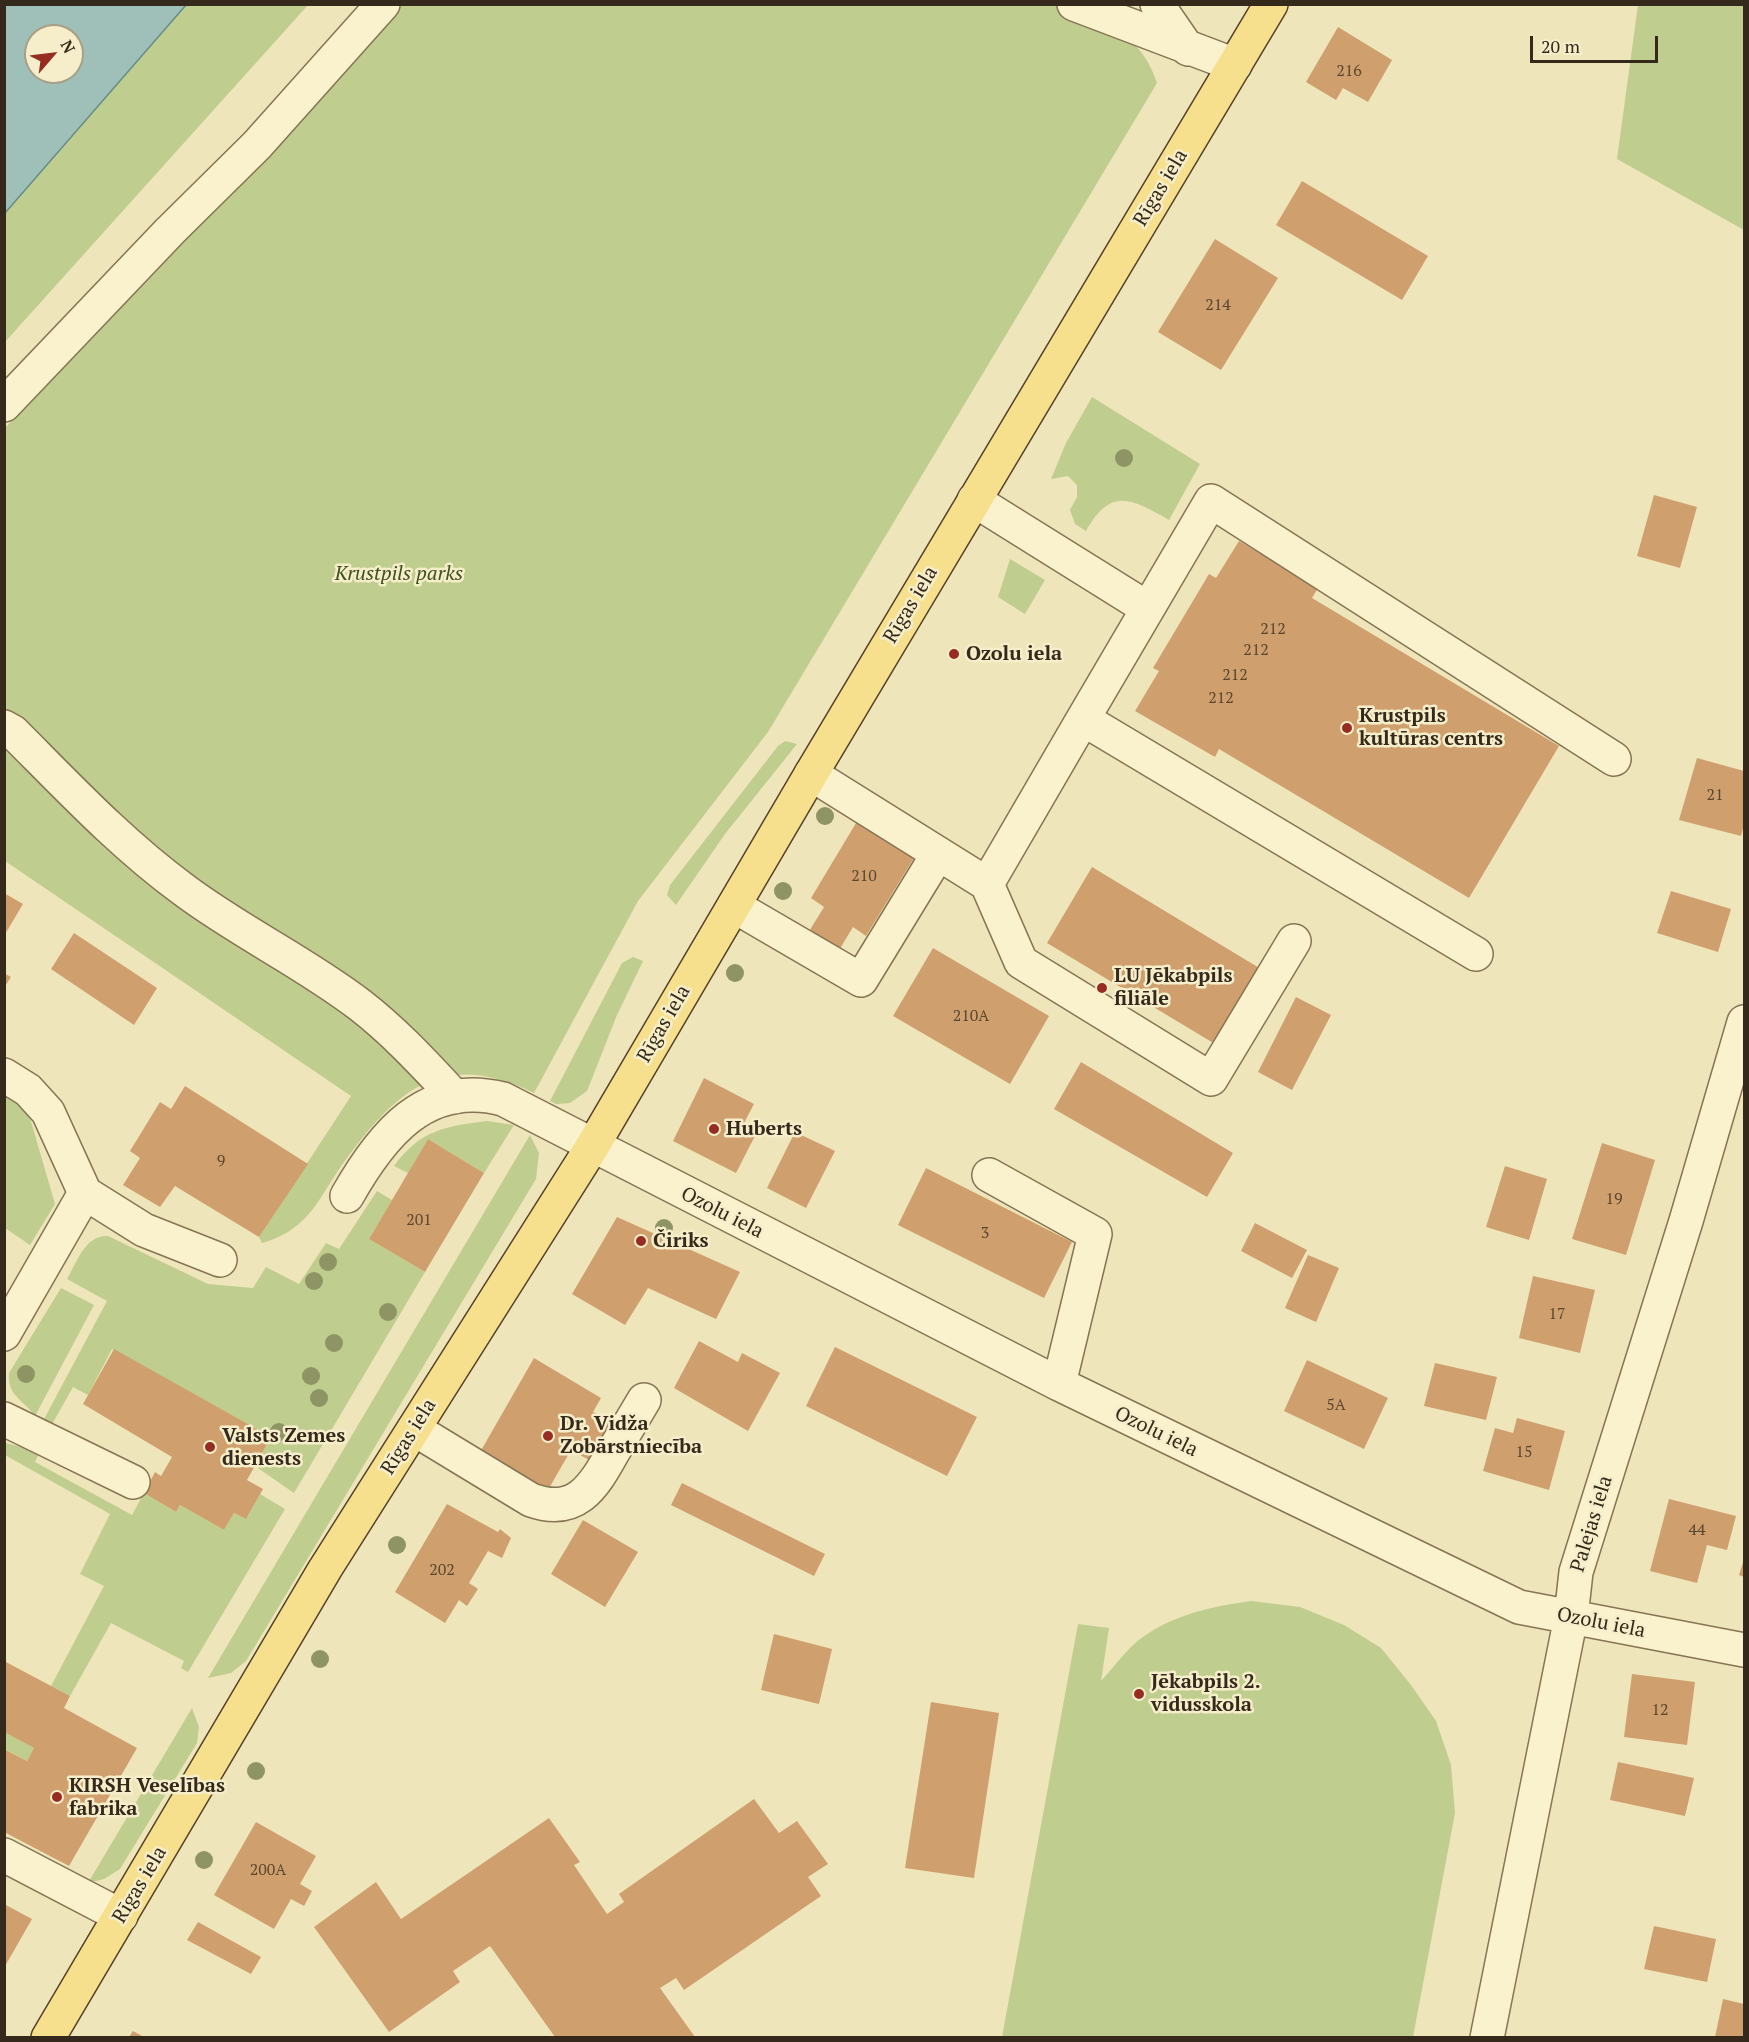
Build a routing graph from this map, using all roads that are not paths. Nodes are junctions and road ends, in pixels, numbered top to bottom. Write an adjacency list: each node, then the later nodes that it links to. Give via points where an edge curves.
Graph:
1 (382, 4): 7 (street, via 257,145)
2 (1074, 4): 5 (street)
3 (1156, 4): 5 (street)
4 (1271, 4): 6 (main road, Rīgas iela)
5 (1188, 49): 6 (street)
6 (1235, 65): 8 (main road, Rīgas iela)
7 (4, 405)
8 (974, 500): 9 (street); 13 (main road, Rīgas iela)
9 (1146, 608): 10 (street); 12 (street, via 1211,501)
10 (1083, 719): 15 (street); 18 (street)
11 (4, 727): 21 (street, via 140,858 233,926 323,978 360,1005 403,1041)
12 (1614, 759)
13 (811, 774): 14 (street); 16 (main road, Rīgas iela)
14 (938, 854): 15 (street); 16 (street, via 861,980)
15 (987, 884): 17 (street, via 1021,962 1211,1079)
16 (734, 906): 22 (main road, Rīgas iela)
17 (1294, 940)
18 (1476, 954)
19 (1744, 1022): 33 (street, Palejas iela, via 1576,1572)
20 (4, 1076): 24 (street, via 28,1090 48,1112)
21 (455, 1097): 22 (street, Ozolu iela, via 487,1095 503,1099); 25 (street, Ozolu iela, via 413,1113 394,1127 363,1166)
22 (592, 1147): 28 (street, Ozolu iela); 31 (main road, Rīgas iela)
23 (989, 1176): 28 (street, via 1095,1234)
24 (85, 1193): 26 (street, via 144,1230); 27 (street)
25 (346, 1196)
26 (220, 1260)
27 (4, 1334)
28 (1059, 1384): 33 (street, Ozolu iela, via 1519,1607)
29 (644, 1400): 31 (street, via 596,1484 561,1505 531,1500)
30 (4, 1419): 32 (street)
31 (414, 1429): 36 (main road, Rīgas iela, via 325,1569)
32 (133, 1482)
33 (1571, 1617): 34 (street, Ozolu iela); 38 (street, Palejas iela)
34 (1744, 1650)
35 (4, 1854): 36 (street)
36 (121, 1916): 37 (main road, Rīgas iela)
37 (48, 2037)
38 (1487, 2037)

